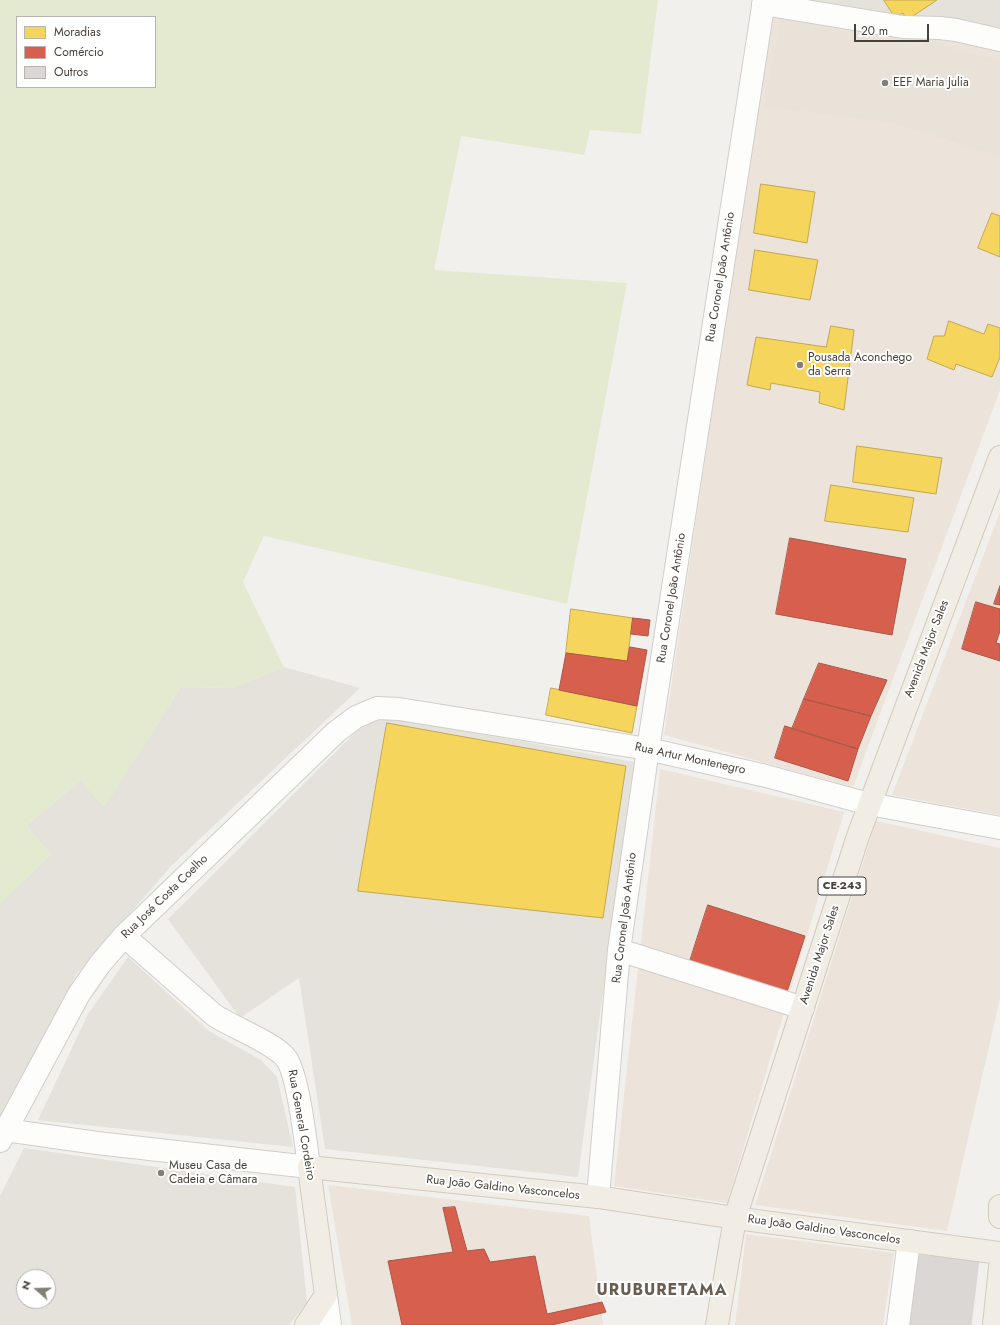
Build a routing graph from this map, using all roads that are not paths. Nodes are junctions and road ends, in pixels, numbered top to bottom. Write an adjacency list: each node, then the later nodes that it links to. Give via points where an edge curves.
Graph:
1 (764, 2): 2 (street, via 903,27 956,30); 5 (street, Rua Coronel João Antônio)
2 (1000, 40)
3 (1000, 457): 6 (main road, Avenida Major Sales / CE-243)
4 (377, 708): 5 (street, Rua Artur Montenegro, via 474,720); 8 (street, Rua José Costa Coelho, via 356,717 336,732)
5 (648, 749): 6 (street, Rua Artur Montenegro, via 766,776); 9 (street, Rua Coronel João Antônio)
6 (869, 804): 7 (street, Rua Artur Montenegro); 10 (main road, Avenida Major Sales / CE-243)
7 (1000, 828)
8 (124, 936): 11 (street, Rua José Costa Coelho, via 79,994); 12 (street, Rua General Cordeiro, via 214,1015 285,1056 292,1066)
9 (619, 950): 10 (street); 13 (street, Rua Coronel João Antônio)
10 (803, 1008): 16 (main road, Avenida Major Sales / CE-243)
11 (3, 1135): 12 (street, Rua João Galdino Vasconcelos)
12 (309, 1167): 13 (main road, Rua João Galdino Vasconcelos); 20 (main road, Rua General Cordeiro)
13 (598, 1197): 16 (main road, Rua João Galdino Vasconcelos)
14 (1000, 1206): 15 (main road)
15 (1000, 1217)
16 (735, 1218): 17 (main road, Rua João Galdino Vasconcelos); 23 (main road, Avenida Major Sales / CE-243)
17 (909, 1241): 18 (main road, Rua João Galdino Vasconcelos); 24 (street)
18 (1000, 1253)
19 (1000, 1267): 25 (main road)
20 (326, 1295): 21 (main road); 22 (street, Rua General Cordeiro)
21 (306, 1325)
22 (330, 1325)
23 (717, 1325)
24 (898, 1325)
25 (994, 1325)

